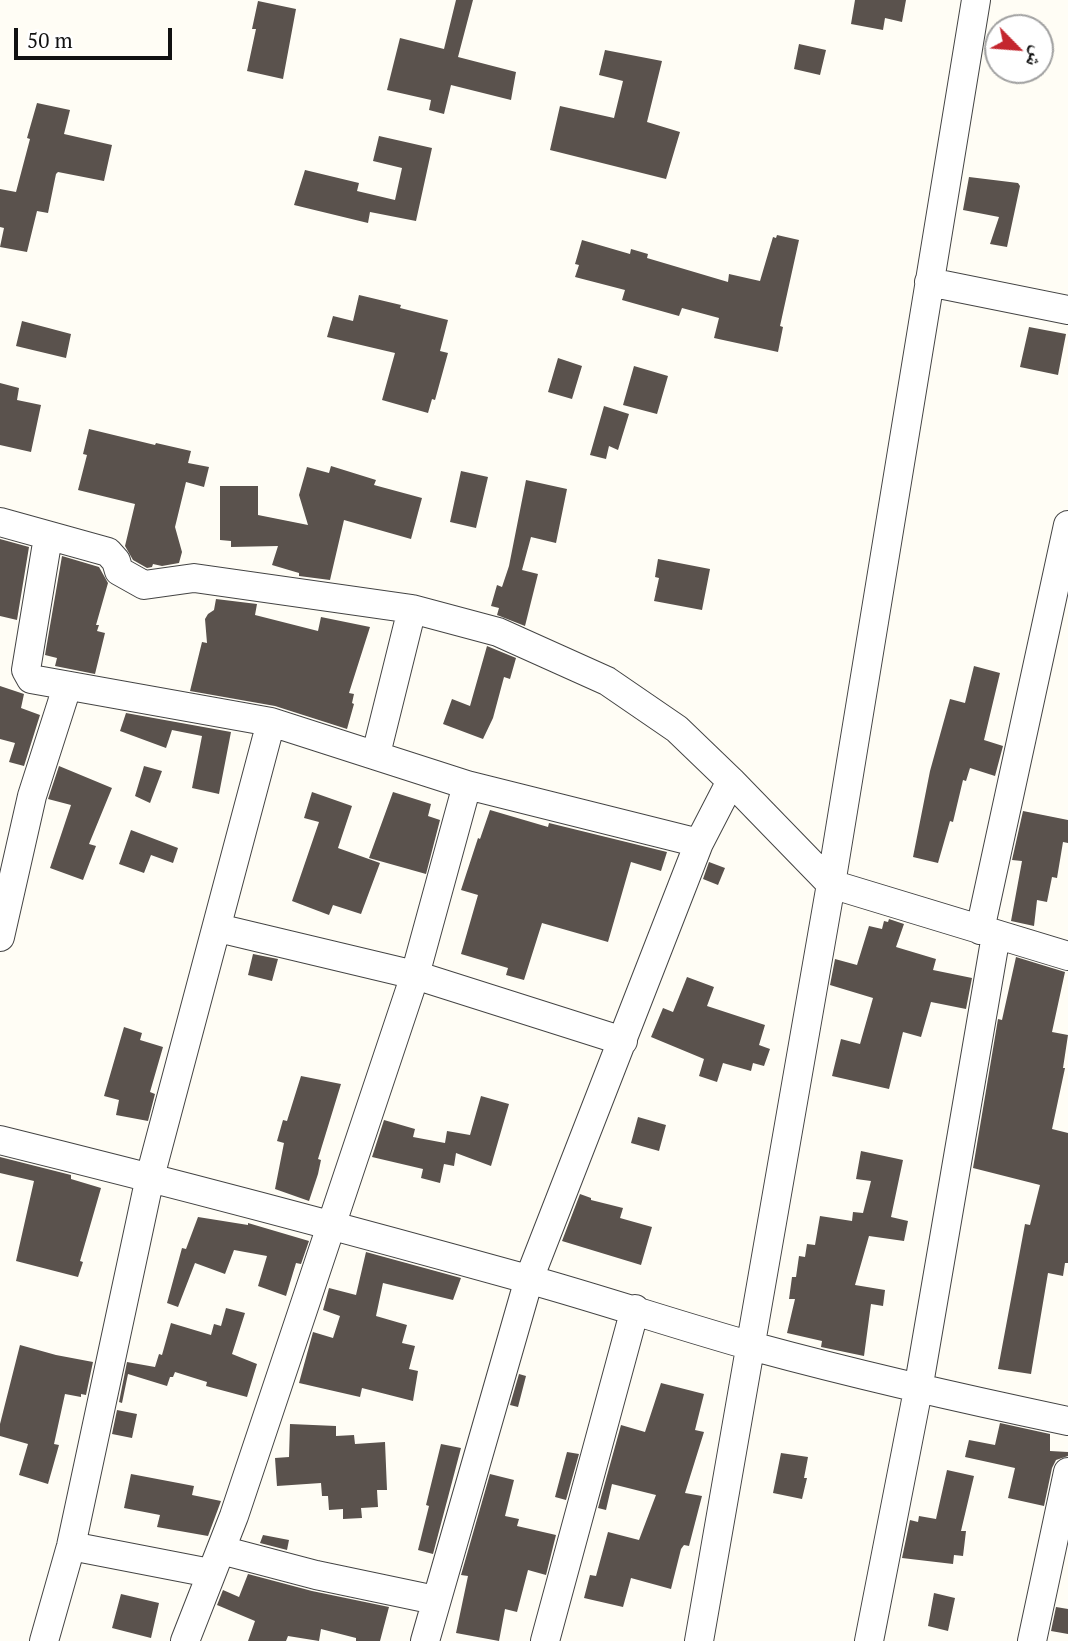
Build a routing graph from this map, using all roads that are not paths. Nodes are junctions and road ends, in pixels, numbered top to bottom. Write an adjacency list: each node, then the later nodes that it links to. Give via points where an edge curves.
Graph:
1 (976, 0): 2 (street)
2 (929, 282): 3 (street); 14 (street)
3 (1068, 310)
4 (0, 522): 6 (street)
5 (1068, 526): 16 (street)
6 (48, 537): 7 (street, via 108,552 119,571 144,585 194,578); 8 (street, via 26,670 30,679)
7 (412, 609): 10 (street); 11 (street, via 498,632 607,681 677,729)
8 (67, 687): 9 (street); 17 (street, via 32,796)
9 (271, 722): 10 (street); 15 (street)
10 (376, 754): 12 (street)
11 (731, 781): 13 (street); 14 (street)
12 (467, 785): 13 (street); 19 (street)
13 (699, 843): 20 (street)
14 (831, 884): 16 (street); 26 (street)
15 (218, 928): 19 (street); 22 (street)
16 (988, 933): 18 (street); 27 (street)
17 (0, 937)
18 (1068, 956)
19 (415, 975): 20 (street); 23 (street)
20 (623, 1041): 24 (street)
21 (0, 1140): 22 (street)
22 (150, 1177): 23 (street); 30 (street)
23 (330, 1226): 24 (street); 31 (street)
24 (529, 1279): 25 (street); 32 (street)
25 (635, 1309): 26 (street); 36 (street)
26 (752, 1346): 27 (street); 37 (street)
27 (918, 1390): 28 (street); 38 (street)
28 (1068, 1421)
29 (1068, 1472): 39 (street)
30 (71, 1546): 31 (street); 33 (street)
31 (215, 1562): 32 (street, via 316,1575); 34 (street)
32 (435, 1600): 35 (street)
33 (44, 1641)
34 (185, 1641)
35 (425, 1641)
36 (545, 1641)
37 (699, 1641)
38 (869, 1641)
39 (1032, 1641)

